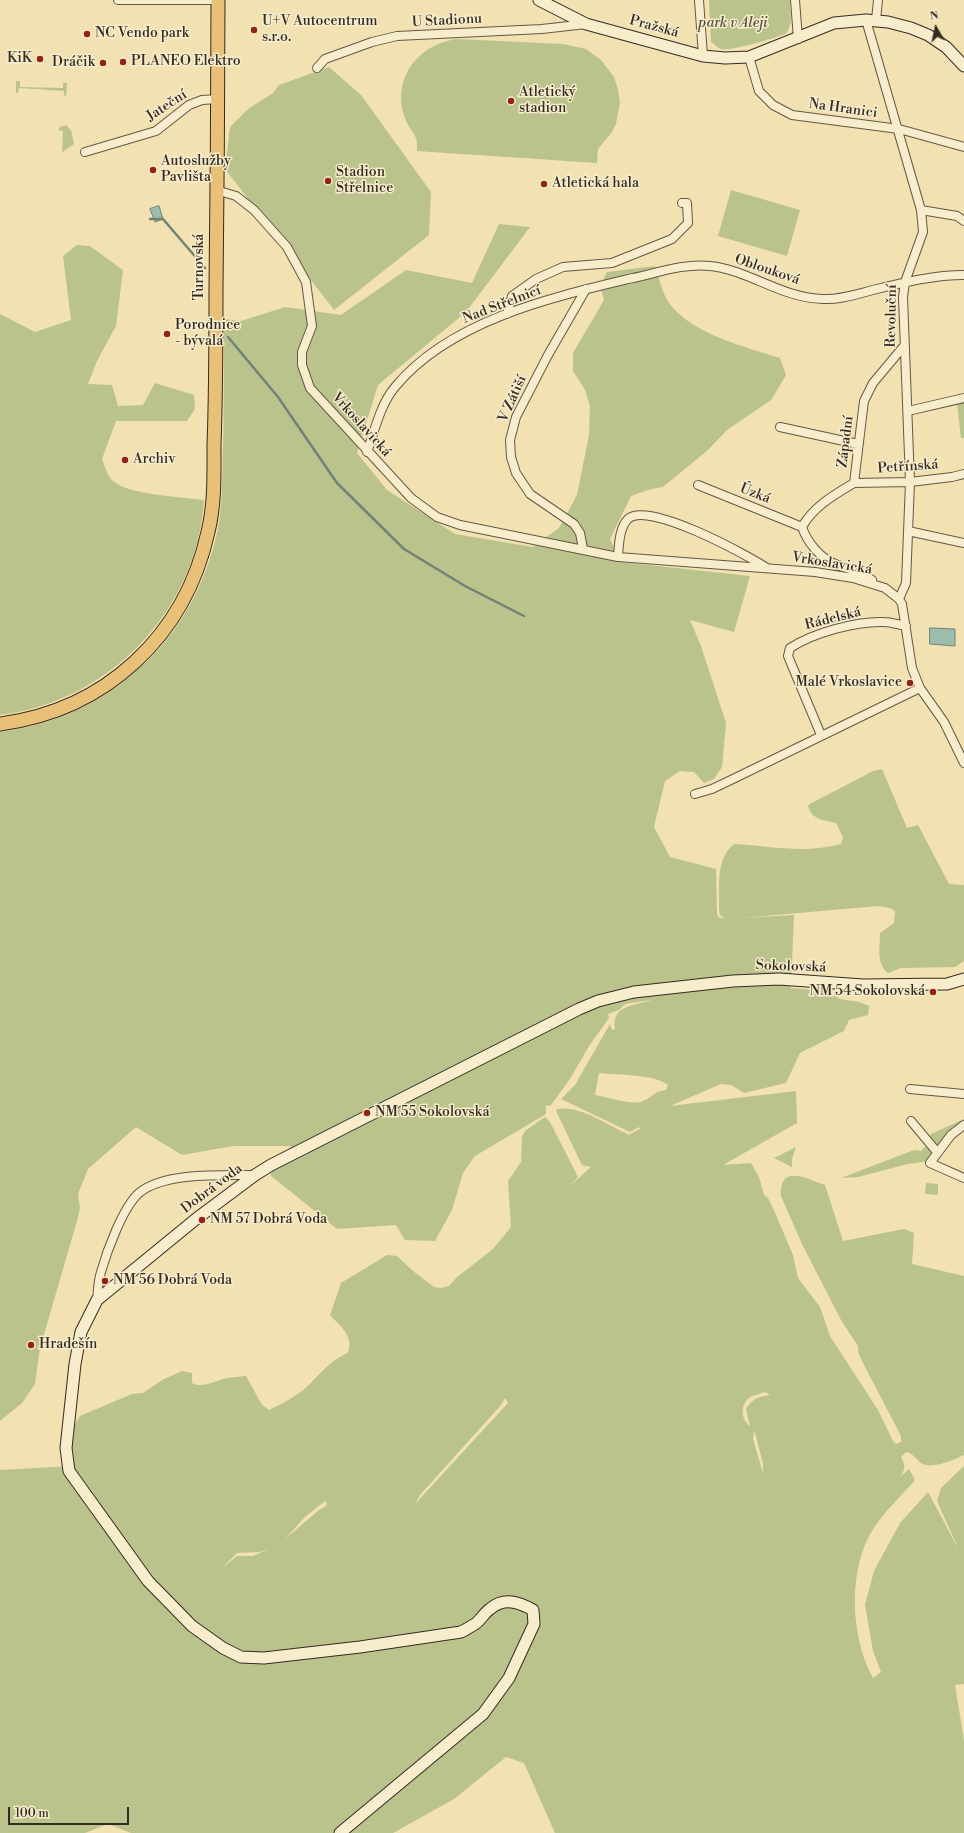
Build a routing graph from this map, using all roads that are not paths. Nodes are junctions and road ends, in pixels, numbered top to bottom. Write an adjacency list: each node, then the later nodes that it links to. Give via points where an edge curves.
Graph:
1 (118, 0): 2 (street)
2 (218, 0): 14 (main road, Turnovská)
3 (539, 0): 8 (street, Pražská)
4 (699, 0): 10 (street)
5 (795, 0): 9 (street)
6 (878, 0): 7 (street, Revoluční)
7 (871, 20): 9 (street, Pražská, via 824,26); 12 (street, Pražská, via 899,24 928,35 946,47); 15 (street, Revoluční)
8 (586, 24): 10 (street, Pražská); 13 (street, U Stadionu, via 542,29 397,36 325,59)
9 (798, 39): 11 (street, Pražská)
10 (703, 56): 11 (street, Pražská)
11 (749, 57): 15 (street, Na Hranici, via 759,91 773,105 792,115)
12 (964, 66)
13 (317, 68)
14 (218, 99): 17 (street, Jateční, via 202,100 189,105 156,131); 18 (main road, Turnovská)
15 (899, 129): 16 (street, Na Hranici); 20 (street, Revoluční)
16 (964, 147)
17 (85, 152)
18 (216, 190): 31 (street, Vrkoslavická, via 236,196 254,210 287,246 306,282 312,326 302,352 302,365 310,388); 46 (main road, Turnovská, via 213,490 208,532 192,579 176,611 159,636 140,658 118,677 83,699 54,711)
19 (682, 203): 25 (street, via 687,203 688,223 672,239 612,263 562,267 536,279 512,296)
20 (921, 210): 21 (street, via 957,216); 23 (street, Revoluční, via 923,232)
21 (964, 221)
22 (964, 274): 23 (street, Oblouková)
23 (905, 282): 24 (street, Oblouková, via 850,296 824,299 787,293 730,270 689,265); 26 (street, Revoluční)
24 (586, 289): 25 (street, Nad Střelnicí); 39 (street, V Zátiší, via 516,417 510,440 510,457 516,473 530,494 574,524 580,533)
25 (507, 314): 31 (street, Nad Střelnicí, via 469,330 429,354 396,387 383,406)
26 (904, 346): 28 (street, Revoluční); 30 (street, Západní, via 873,383 864,401)
27 (964, 398): 28 (street)
28 (908, 411): 33 (street, Revoluční)
29 (780, 427): 30 (street)
30 (858, 444): 34 (street, Západní)
31 (367, 452): 39 (street, Vrkoslavická, via 411,498 437,517 460,525)
32 (964, 474): 33 (street, Petřínská)
33 (910, 482): 34 (street, Petřínská); 37 (street, Revoluční)
34 (854, 483): 36 (street, Západní, via 826,500)
35 (698, 485): 36 (street, Úzká)
36 (802, 527): 42 (street, via 804,535 814,549 833,563 861,572)
37 (908, 531): 38 (street); 43 (street, Revoluční, via 906,583)
38 (964, 543)
39 (583, 549): 40 (street, Vrkoslavická)
40 (618, 557): 41 (street, Vrkoslavická); 41 (street, Vrkoslavická, via 623,526 628,519 644,514 677,523 744,553)
41 (768, 568): 42 (street, Vrkoslavická, via 815,572)
42 (877, 584): 43 (street, Vrkoslavická, via 890,590)
43 (899, 599): 44 (street)
44 (906, 626): 45 (street, via 912,668); 47 (street, Rádelská, via 885,622 853,626 802,640 790,648 788,656)
45 (920, 688): 47 (street); 48 (street, via 944,722)
46 (0, 724)
47 (821, 735): 49 (street, via 712,789)
48 (964, 763)
49 (695, 794)
50 (964, 979): 56 (street, Sokolovská, via 946,984 863,985 779,979 617,996 579,1009)
51 (910, 1089): 52 (street)
52 (964, 1094)
53 (911, 1121): 55 (street)
54 (964, 1125): 55 (street, via 951,1135)
55 (937, 1152): 57 (street, via 930,1163)
56 (255, 1175): 58 (street, Dobrá voda, via 196,1219); 58 (street, Dobrá voda, via 200,1175 156,1185 139,1193 119,1225 100,1274)
57 (964, 1178)
58 (97, 1300): 59 (street, Dobrá voda, via 81,1332 75,1364 66,1448 69,1471 148,1581 192,1626 223,1648 241,1657 264,1658 461,1632 502,1602 512,1601 533,1610 534,1624 509,1678 483,1714)
59 (340, 1833)

